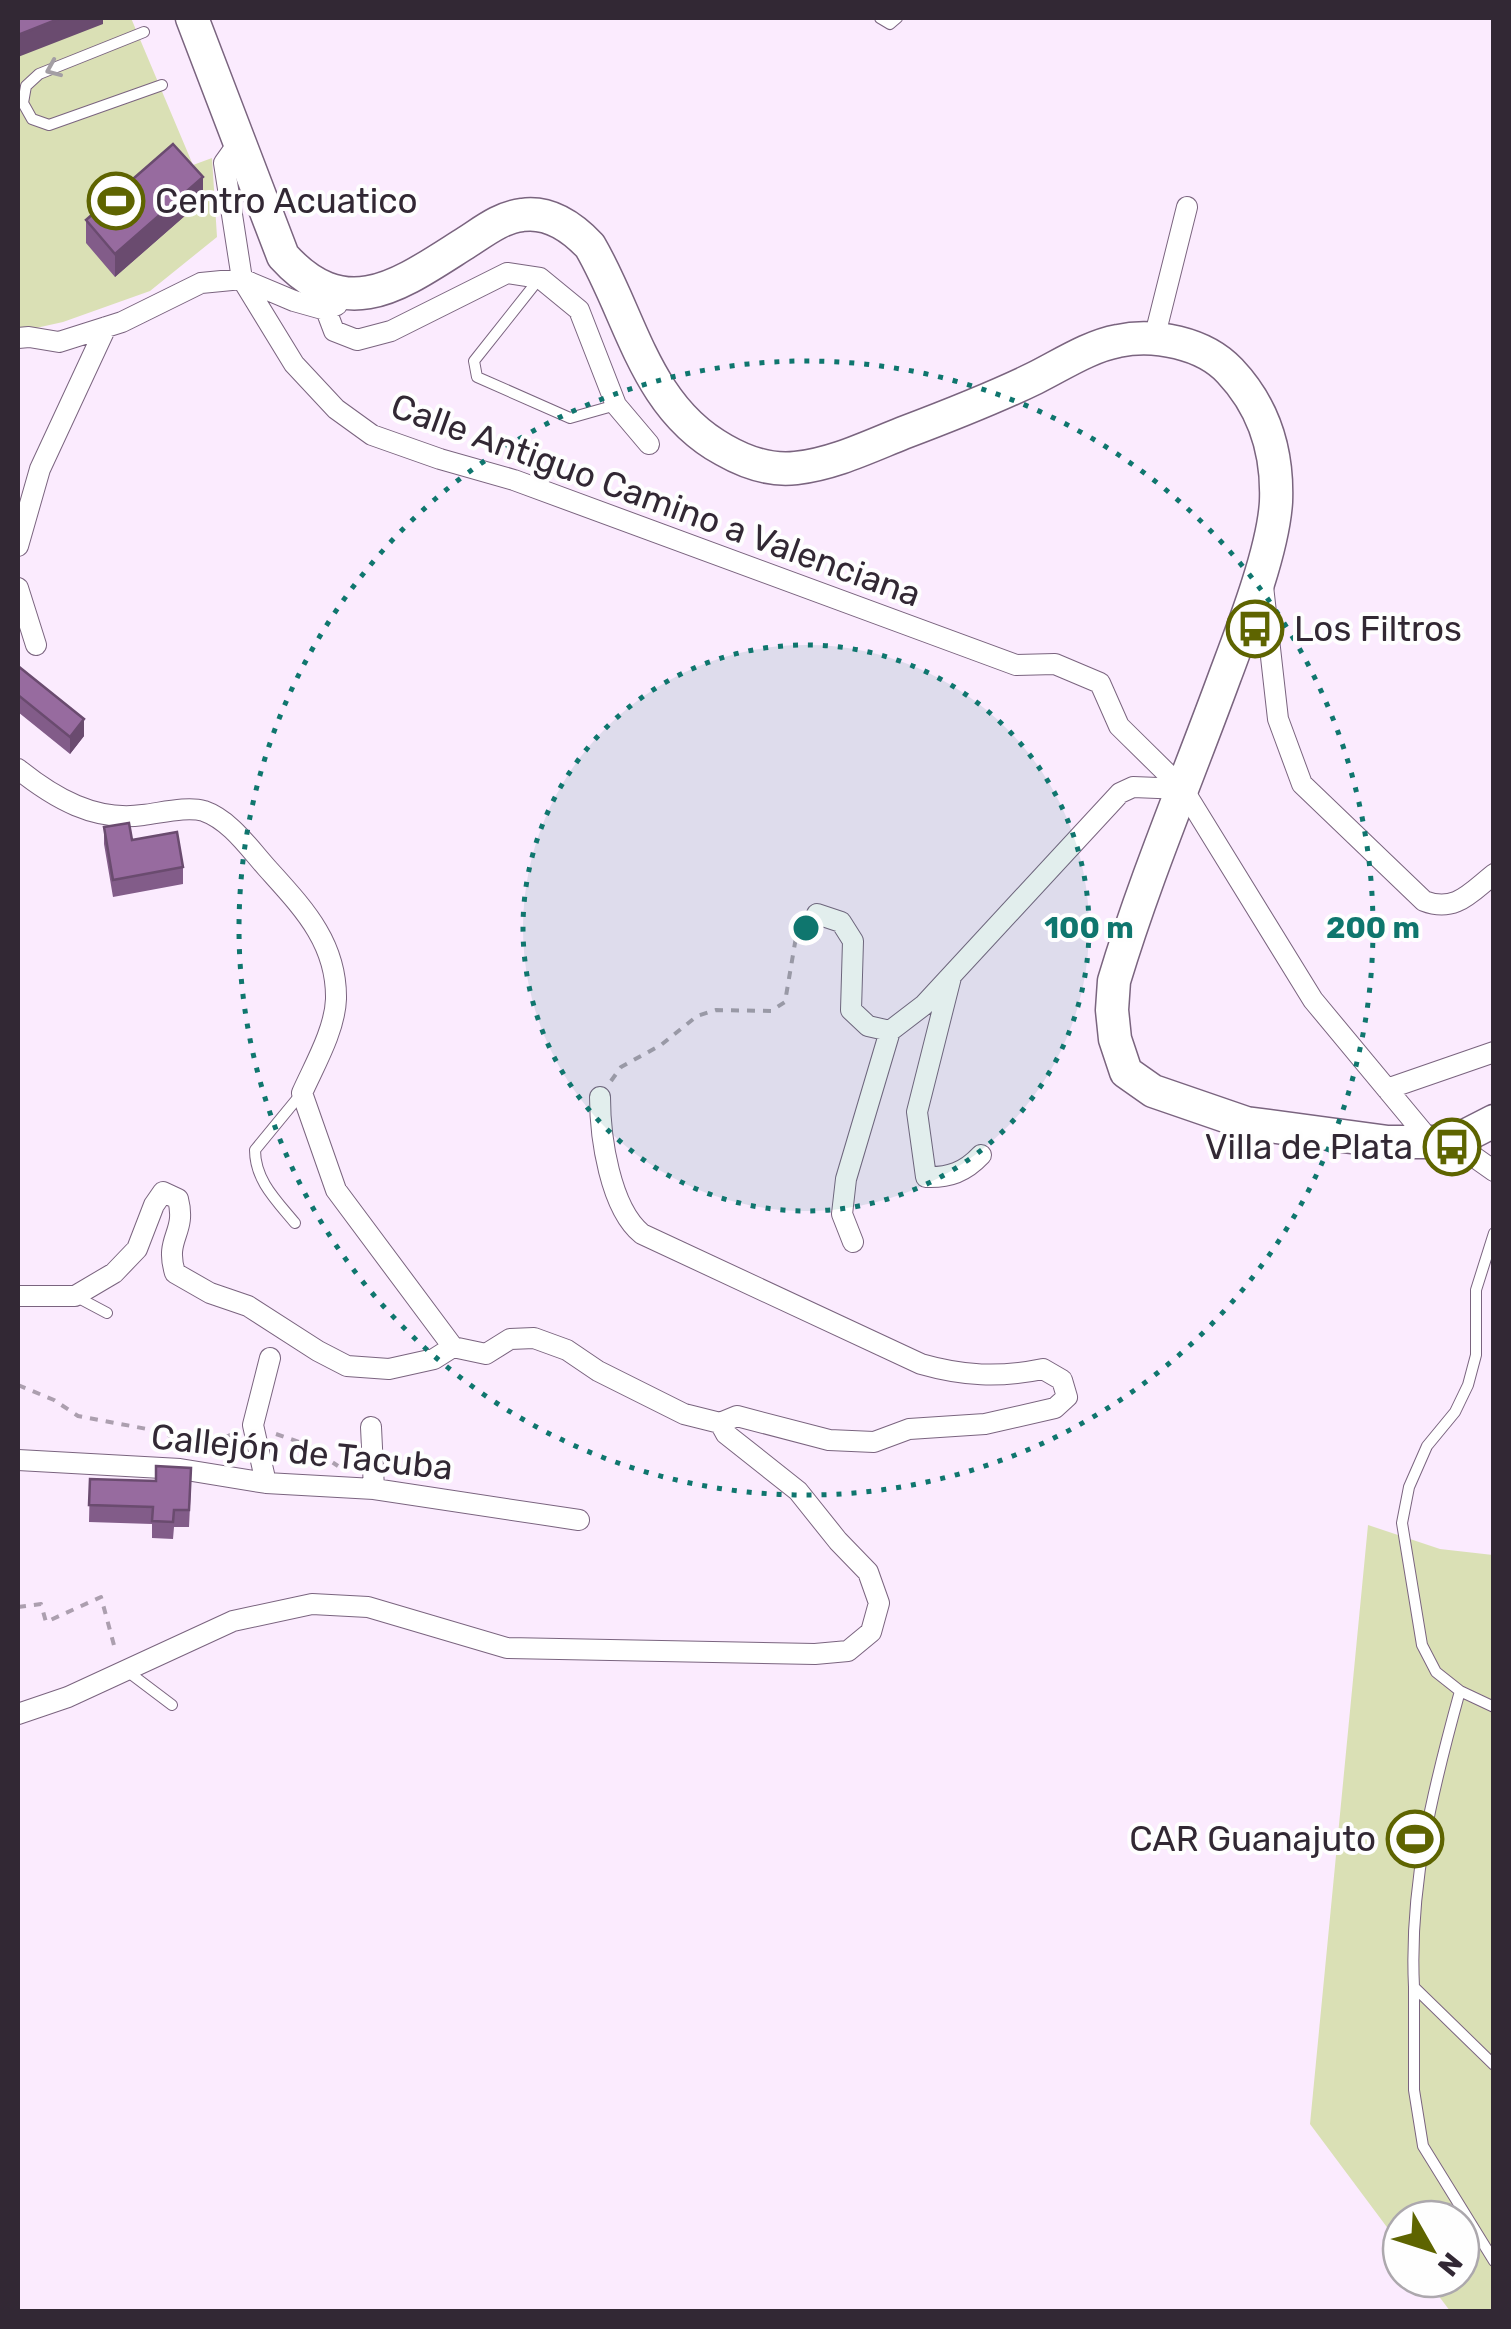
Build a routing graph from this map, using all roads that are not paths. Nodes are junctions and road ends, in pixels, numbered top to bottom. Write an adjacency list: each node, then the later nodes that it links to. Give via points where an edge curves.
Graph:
1 (192, 18): 6 (main road)
2 (880, 18): 3 (lane, via 890,24)
3 (898, 18)
4 (144, 32): 5 (lane, one-way to 5, via 39,74 26,86 23,103 32,119 49,126)
5 (162, 85)
6 (240, 142): 9 (street, via 224,163); 10 (main road, via 284,256 326,290)
7 (1187, 207): 14 (street)
8 (540, 278): 11 (street, via 507,273 392,331 357,340 334,331); 15 (street, via 579,310); 15 (lane, via 474,360 476,376 570,418)
9 (242, 279): 11 (street); 12 (street, via 201,283); 22 (street, Calle Antiguo Camino a Valenciana, via 294,364 336,409 372,434 1016,665 1055,664 1100,683 1119,726)
10 (361, 293): 11 (street); 14 (main road, via 418,273 502,220 524,214 551,218 590,246 647,371 691,430 756,465 792,469 834,460 998,396 1113,341)
11 (326, 310)
12 (106, 327): 13 (street, via 59,342); 17 (street, via 40,469)
13 (18, 338)
14 (1154, 339): 18 (main road, via 1197,350 1225,366 1266,422 1276,504)
15 (616, 405): 16 (street)
16 (649, 444)
17 (18, 546)
18 (1262, 569): 22 (main road); 23 (street, via 1278,719 1302,784 1424,900 1455,905)
19 (18, 588): 20 (street)
20 (36, 646)
21 (18, 769): 29 (street, via 90,812 126,818 202,810 228,825 309,914 329,948 336,1001)
22 (1184, 789): 25 (street, via 1120,792); 28 (street, via 1313,1000); 32 (main road, via 1114,981 1115,1038 1126,1072 1153,1091 1246,1124)
23 (1494, 874)
24 (817, 914): 26 (street, via 841,922 853,941 850,1010 868,1026)
25 (952, 975): 26 (street); 33 (street, via 917,1112 926,1177 944,1178)
26 (890, 1031): 37 (street, via 846,1178 842,1214)
27 (1494, 1052): 28 (street)
28 (1387, 1089): 32 (street)
29 (302, 1094): 35 (lane, via 255,1150 266,1187); 41 (street, via 336,1190)
30 (600, 1097): 43 (street, via 600,1132 626,1221 642,1234 921,1364 1005,1377 1042,1369 1062,1380 1067,1396 1054,1408 985,1424 909,1429 874,1442 829,1440 737,1416)
31 (1491, 1126): 32 (main road)
32 (1442, 1142): 34 (street)
33 (981, 1155)
34 (1494, 1171)
35 (295, 1223)
36 (1494, 1233): 50 (lane, via 1476,1290 1476,1355 1468,1385 1427,1446 1402,1522 1422,1645 1436,1672)
37 (853, 1242)
38 (18, 1296): 39 (street)
39 (75, 1296): 40 (lane); 41 (street, via 114,1273 137,1249 163,1192 178,1199 183,1218 169,1252 175,1273 248,1306 318,1351 347,1366 389,1369)
40 (108, 1313)
41 (454, 1347): 43 (street, via 486,1354 510,1339 534,1338 684,1414)
42 (270, 1358): 46 (street, via 252,1425)
43 (720, 1423): 49 (street, via 798,1492 868,1572 879,1604 871,1632 848,1651 507,1648 368,1607 312,1604 233,1621)
44 (371, 1427): 47 (street)
45 (18, 1460): 46 (street, Callejón de Tacuba, via 180,1469)
46 (266, 1483): 47 (street, Callejón de Tacuba)
47 (374, 1490): 48 (street, Callejón de Tacuba)
48 (579, 1520)
49 (126, 1670): 51 (lane); 53 (street)
50 (1460, 1691): 52 (lane); 54 (lane, via 1428,1805)
51 (172, 1705)
52 (1494, 1707)
53 (18, 1714)
54 (1414, 1987): 55 (lane); 56 (lane, via 1414,2090 1424,2146)
55 (1494, 2065)
56 (1494, 2260)

